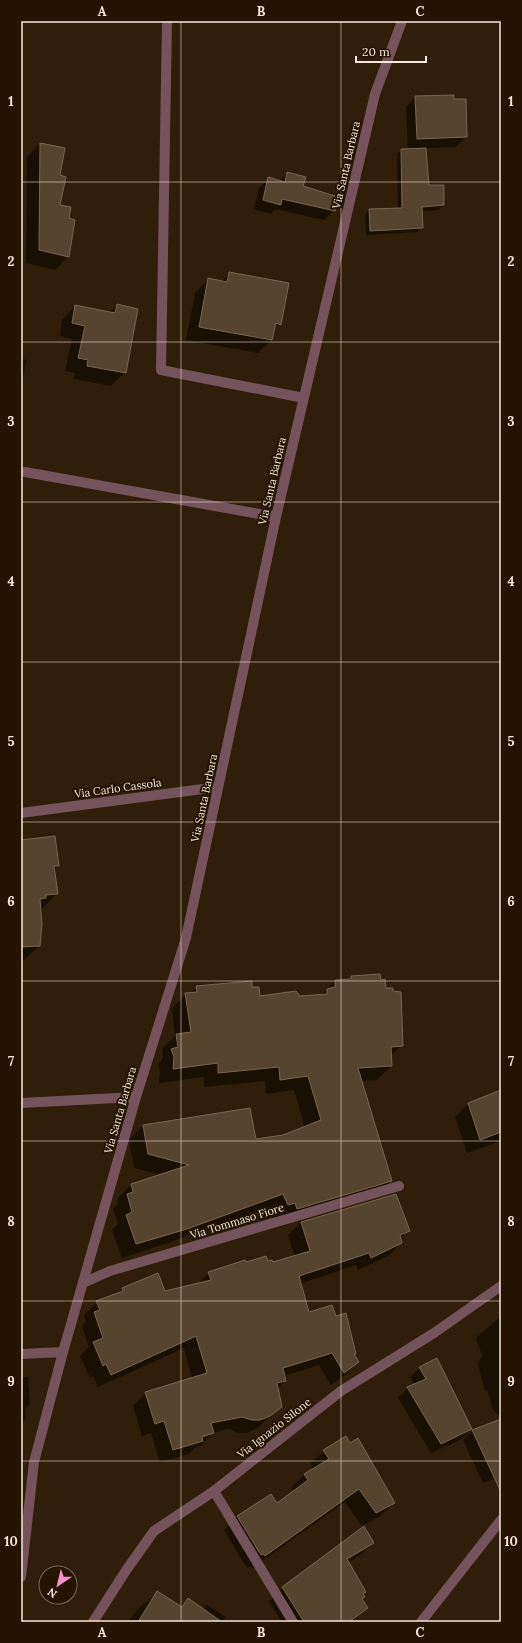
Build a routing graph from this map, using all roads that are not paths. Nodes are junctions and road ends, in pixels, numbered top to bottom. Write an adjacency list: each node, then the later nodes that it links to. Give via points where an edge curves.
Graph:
1 (166, 21): 3 (street, via 162,370)
2 (402, 21): 3 (street, Via Santa Barbara, via 375,94)
3 (304, 398): 5 (street, Via Santa Barbara)
4 (25, 472): 5 (street)
5 (276, 517): 6 (street, Via Santa Barbara)
6 (218, 787): 7 (street, Via Carlo Cassola); 8 (street, Via Santa Barbara, via 186,938)
7 (21, 813)
8 (136, 1098): 9 (street); 11 (street, Via Santa Barbara)
9 (21, 1103)
10 (399, 1186): 11 (street, Via Tommaso Fiore, via 110,1271)
11 (83, 1283): 13 (street, Via Santa Barbara)
12 (501, 1286): 15 (street, Via Ignazio Silone, via 434,1333 341,1392)
13 (63, 1352): 14 (street); 17 (street, Via Santa Barbara, via 34,1462)
14 (21, 1354)
15 (214, 1491): 18 (street, Via Ignazio Silone, via 154,1531); 19 (street)
16 (501, 1520): 20 (street)
17 (21, 1577)
18 (94, 1622)
19 (293, 1622)
20 (421, 1622)

